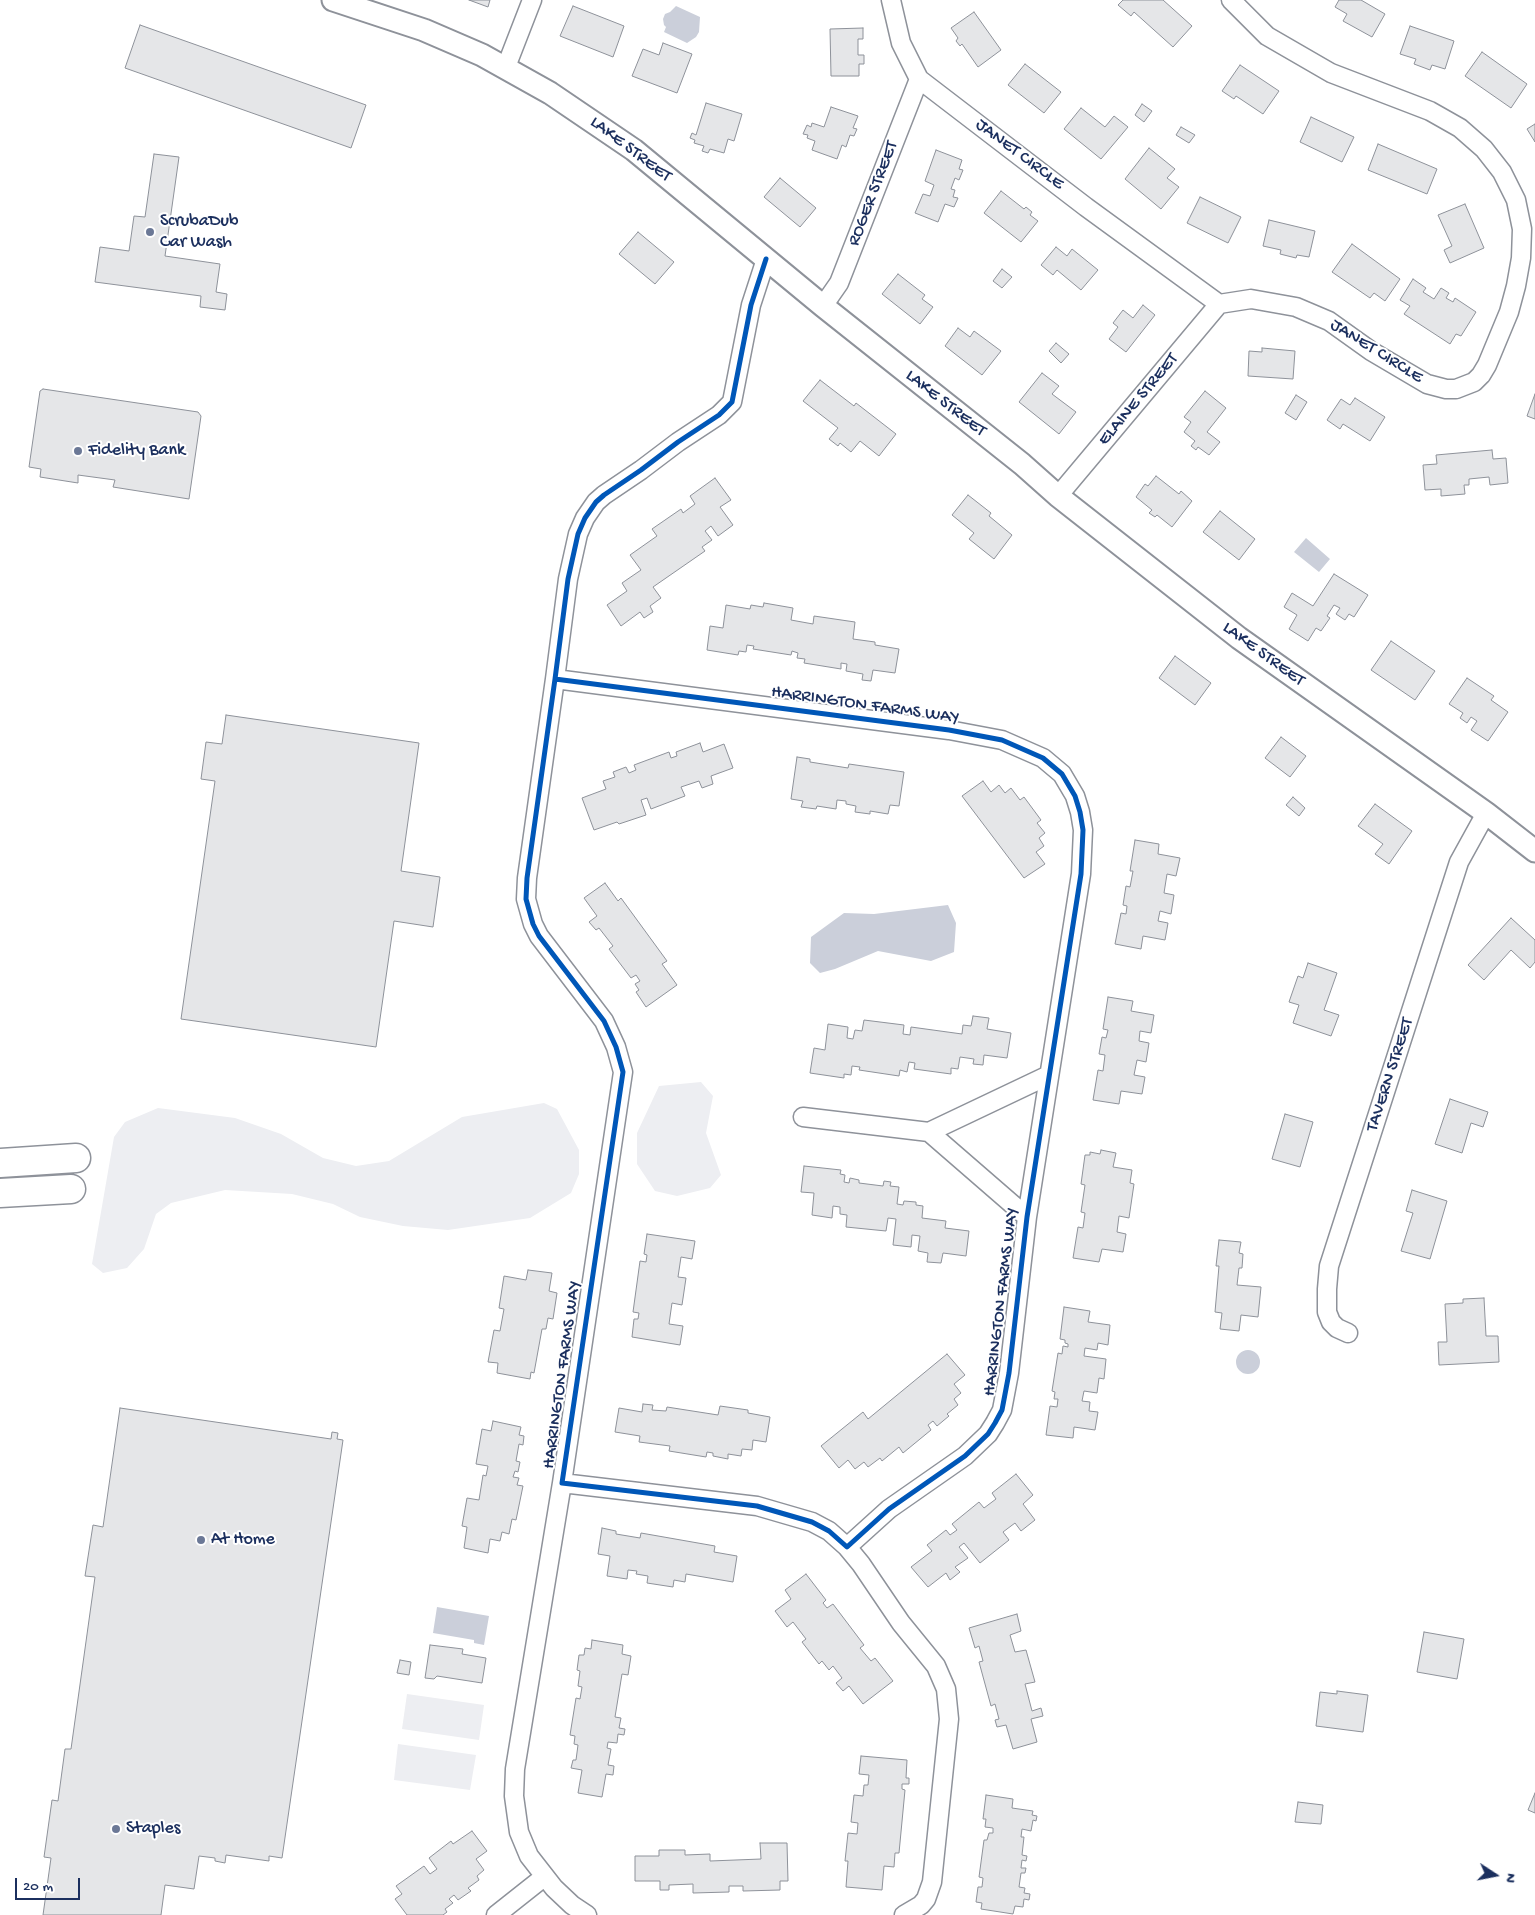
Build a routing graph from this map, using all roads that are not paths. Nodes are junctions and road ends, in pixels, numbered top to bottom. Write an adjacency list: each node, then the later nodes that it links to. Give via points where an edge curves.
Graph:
1 (333, 0): 5 (street, LAKE STREET, via 427,32)
2 (532, 0): 5 (street)
3 (891, 0): 6 (street, JANET CIRCLE, via 901,43)
4 (1231, 0): 8 (street, JANET CIRCLE, via 1267,36 1325,69 1430,111 1460,128 1484,149 1502,172 1516,200 1522,229 1521,258 1509,312 1487,365 1474,382 1456,388 1427,384 1371,352 1329,321 1296,308 1251,299)
5 (506, 67): 7 (street, LAKE STREET, via 634,150)
6 (919, 79): 8 (street, JANET CIRCLE); 9 (street, ROGER STREET, via 839,283)
7 (766, 259): 9 (street, LAKE STREET); 11 (street, HARRINGTON FARMS WAY, via 751,305 732,402 719,415 604,495 585,518 568,579)
8 (1219, 304): 10 (street, ELAINE STREET)
9 (823, 306): 10 (street, LAKE STREET)
10 (1058, 496): 12 (street, LAKE STREET, via 1239,638)
11 (555, 679): 14 (street, HARRINGTON FARMS WAY, via 948,730 1002,740 1050,762 1062,774 1075,796 1083,837); 23 (street, HARRINGTON FARMS WAY, via 526,899 539,936 604,1021 623,1072)
12 (1486, 813): 13 (street, LAKE STREET); 22 (street, TAVERN STREET, via 1459,862 1329,1266 1327,1312 1337,1328)
13 (1535, 850)
14 (1049, 1075): 16 (street); 21 (street, HARRINGTON FARMS WAY)
15 (803, 1117): 16 (street)
16 (929, 1132): 21 (street, HARRINGTON FARMS WAY)
17 (76, 1158): 18 (highway)
18 (0, 1163)
19 (72, 1189): 20 (highway)
20 (0, 1193)
21 (1027, 1217): 24 (street, HARRINGTON FARMS WAY, via 1009,1373 999,1418 965,1456 889,1509)
22 (1348, 1332)
23 (562, 1483): 24 (street, HARRINGTON FARMS WAY, via 757,1506 812,1522 828,1530); 25 (street, HARRINGTON FARMS WAY, via 514,1787 519,1832 529,1856)
24 (847, 1547): 28 (street, HARRINGTON FARMS WAY, via 936,1666 946,1689 949,1719 932,1882 921,1905)
25 (544, 1877): 26 (street); 27 (street, HARRINGTON FARMS WAY)
26 (496, 1915)
27 (587, 1915)
28 (904, 1915)

